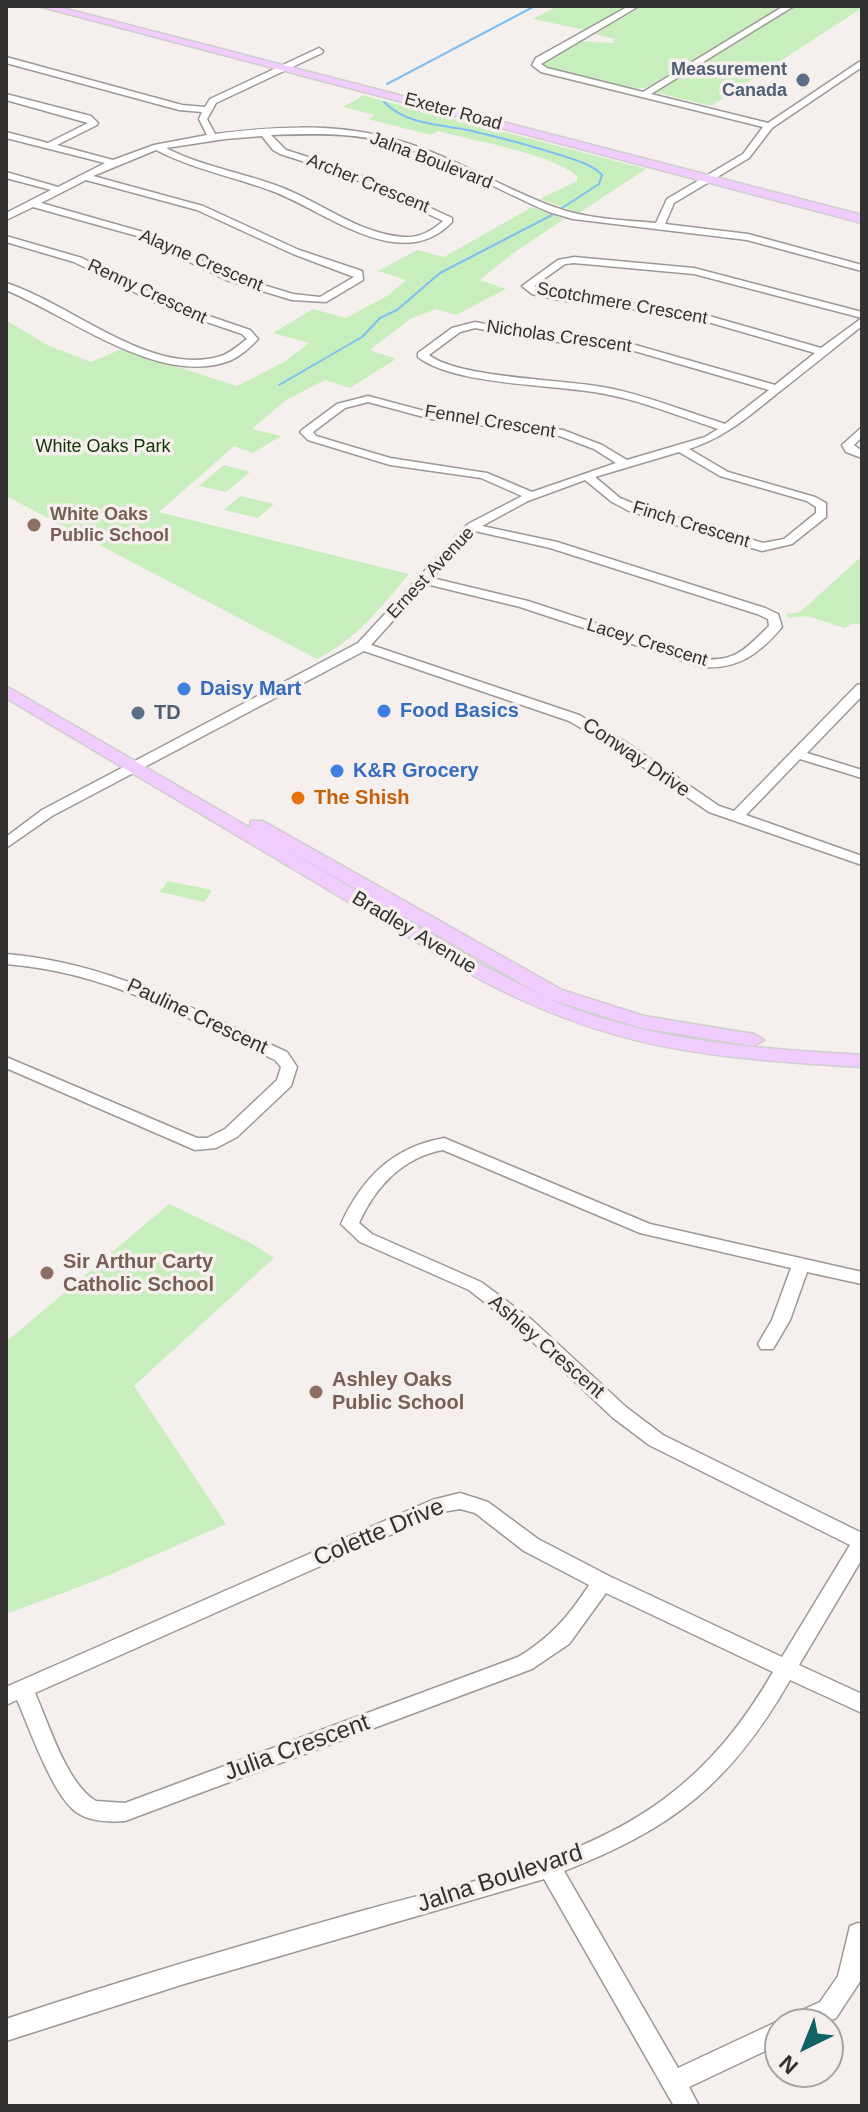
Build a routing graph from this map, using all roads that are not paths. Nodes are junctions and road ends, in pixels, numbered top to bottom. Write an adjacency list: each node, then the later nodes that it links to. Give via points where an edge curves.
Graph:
1 (43, 6): 7 (main road, Exeter Road)
2 (635, 6): 8 (street, via 536,65)
3 (790, 6): 8 (street)
4 (319, 51): 7 (street)
5 (6, 60): 10 (street)
6 (862, 63): 11 (street)
7 (282, 67): 10 (street, via 213,101); 20 (main road, Exeter Road)
8 (644, 95): 11 (street)
9 (6, 97): 15 (street, via 94,123)
10 (206, 110): 14 (street, via 205,128)
11 (769, 126): 20 (street, via 746,156)
12 (265, 134): 14 (street, Jalna Boulevard); 16 (street, Archer Crescent, via 283,152 349,173 449,220 423,238 393,238 364,230 278,189 200,169); 25 (street, Jalna Boulevard, via 329,131 373,136 552,210)
13 (6, 135): 15 (street)
14 (213, 139): 16 (street, Jalna Boulevard)
15 (49, 146): 17 (street)
16 (157, 147): 17 (street, Jalna Boulevard)
17 (115, 163): 19 (street, Jalna Boulevard)
18 (6, 175): 21 (street)
19 (86, 177): 21 (street, Jalna Boulevard); 22 (street, Alayne Crescent, via 200,208 305,256 347,268 359,278 322,300 292,297 230,278 140,234)
20 (708, 178): 24 (main road, Exeter Road); 25 (street, via 670,201)
21 (60, 190): 22 (street, Jalna Boulevard)
22 (33, 204): 23 (street, Jalna Boulevard)
23 (6, 217)
24 (862, 219)
25 (659, 228): 27 (street, Jalna Boulevard, via 748,237)
26 (6, 239): 28 (street, Renny Crescent, via 78,260 170,306 253,339 213,364 189,364 131,347)
27 (862, 268)
28 (6, 286)
29 (862, 315): 31 (street, Scotchmere Crescent, via 707,273 574,260 562,262 527,286 559,297 688,313)
30 (862, 321): 31 (street, Ernest Avenue)
31 (823, 352): 32 (street, Ernest Avenue)
32 (778, 389): 33 (street, Ernest Avenue); 33 (street, Nicholas Crescent, via 632,347 475,325 456,330 422,355 473,374 608,391)
33 (727, 428): 35 (street, Ernest Avenue)
34 (862, 430): 36 (street, via 848,445)
35 (681, 449): 37 (street, Ernest Avenue); 38 (street, Finch Crescent, via 724,474 811,499 822,506 822,514 792,541 779,548 762,547 633,508)
36 (862, 455)
37 (627, 465): 38 (street, Ernest Avenue); 39 (street, Fennel Crescent, via 559,432 431,416 368,399 341,406 306,432 381,460 506,480)
38 (588, 477): 39 (street, Ernest Avenue)
39 (531, 496): 40 (street, Ernest Avenue)
40 (472, 527): 41 (street, Ernest Avenue); 41 (street, Lacey Crescent, via 553,545 761,611 774,617 776,627 737,662 724,666 524,604)
41 (423, 580): 42 (street, Ernest Avenue)
42 (363, 646): 47 (street, Ernest Avenue); 49 (street, Conway Drive, via 574,718 714,809)
43 (6, 677): 47 (main road, Bradley Avenue)
44 (862, 688): 46 (street)
45 (6, 691): 47 (main road, Bradley Avenue)
46 (797, 754): 48 (street); 49 (street)
47 (140, 764): 50 (street, Ernest Avenue, via 47,813); 53 (main road, Bradley Avenue, via 555,994 673,1029); 54 (main road, Bradley Avenue, via 543,1005 586,1022 685,1046)
48 (862, 774)
49 (737, 816): 51 (street, Conway Drive)
50 (7, 842)
51 (862, 861)
52 (6, 959): 55 (street, Pauline Crescent, via 76,967 120,982 281,1056 289,1067 285,1082 231,1133 210,1144 195,1144)
53 (862, 1048)
54 (862, 1061)
55 (6, 1062)
56 (801, 1265): 57 (street, Ashley Crescent); 58 (street); 59 (street, Ashley Crescent, via 646,1229 444,1144 423,1145 398,1160 356,1206 350,1224 366,1238 475,1286 656,1440)
57 (862, 1278)
58 (767, 1344)
59 (862, 1542): 61 (street, Jalna Boulevard)
60 (602, 1582): 61 (street, Colette Drive); 62 (street, Colette Drive, via 531,1545 481,1507 460,1501 439,1505); 62 (street, Julia Crescent, via 554,1648 525,1663 125,1812 84,1806)
61 (787, 1667): 63 (street, Colette Drive); 64 (street, Jalna Boulevard, via 763,1711 707,1778 637,1829)
62 (15, 1693)
63 (862, 1704)
64 (550, 1868): 67 (street, Jalna Boulevard, via 101,1997); 69 (street)
65 (858, 1933): 66 (street, via 849,1980)
66 (829, 2008)
67 (6, 2030)
68 (764, 2040): 69 (street)
69 (674, 2082): 70 (street)
70 (687, 2106)

